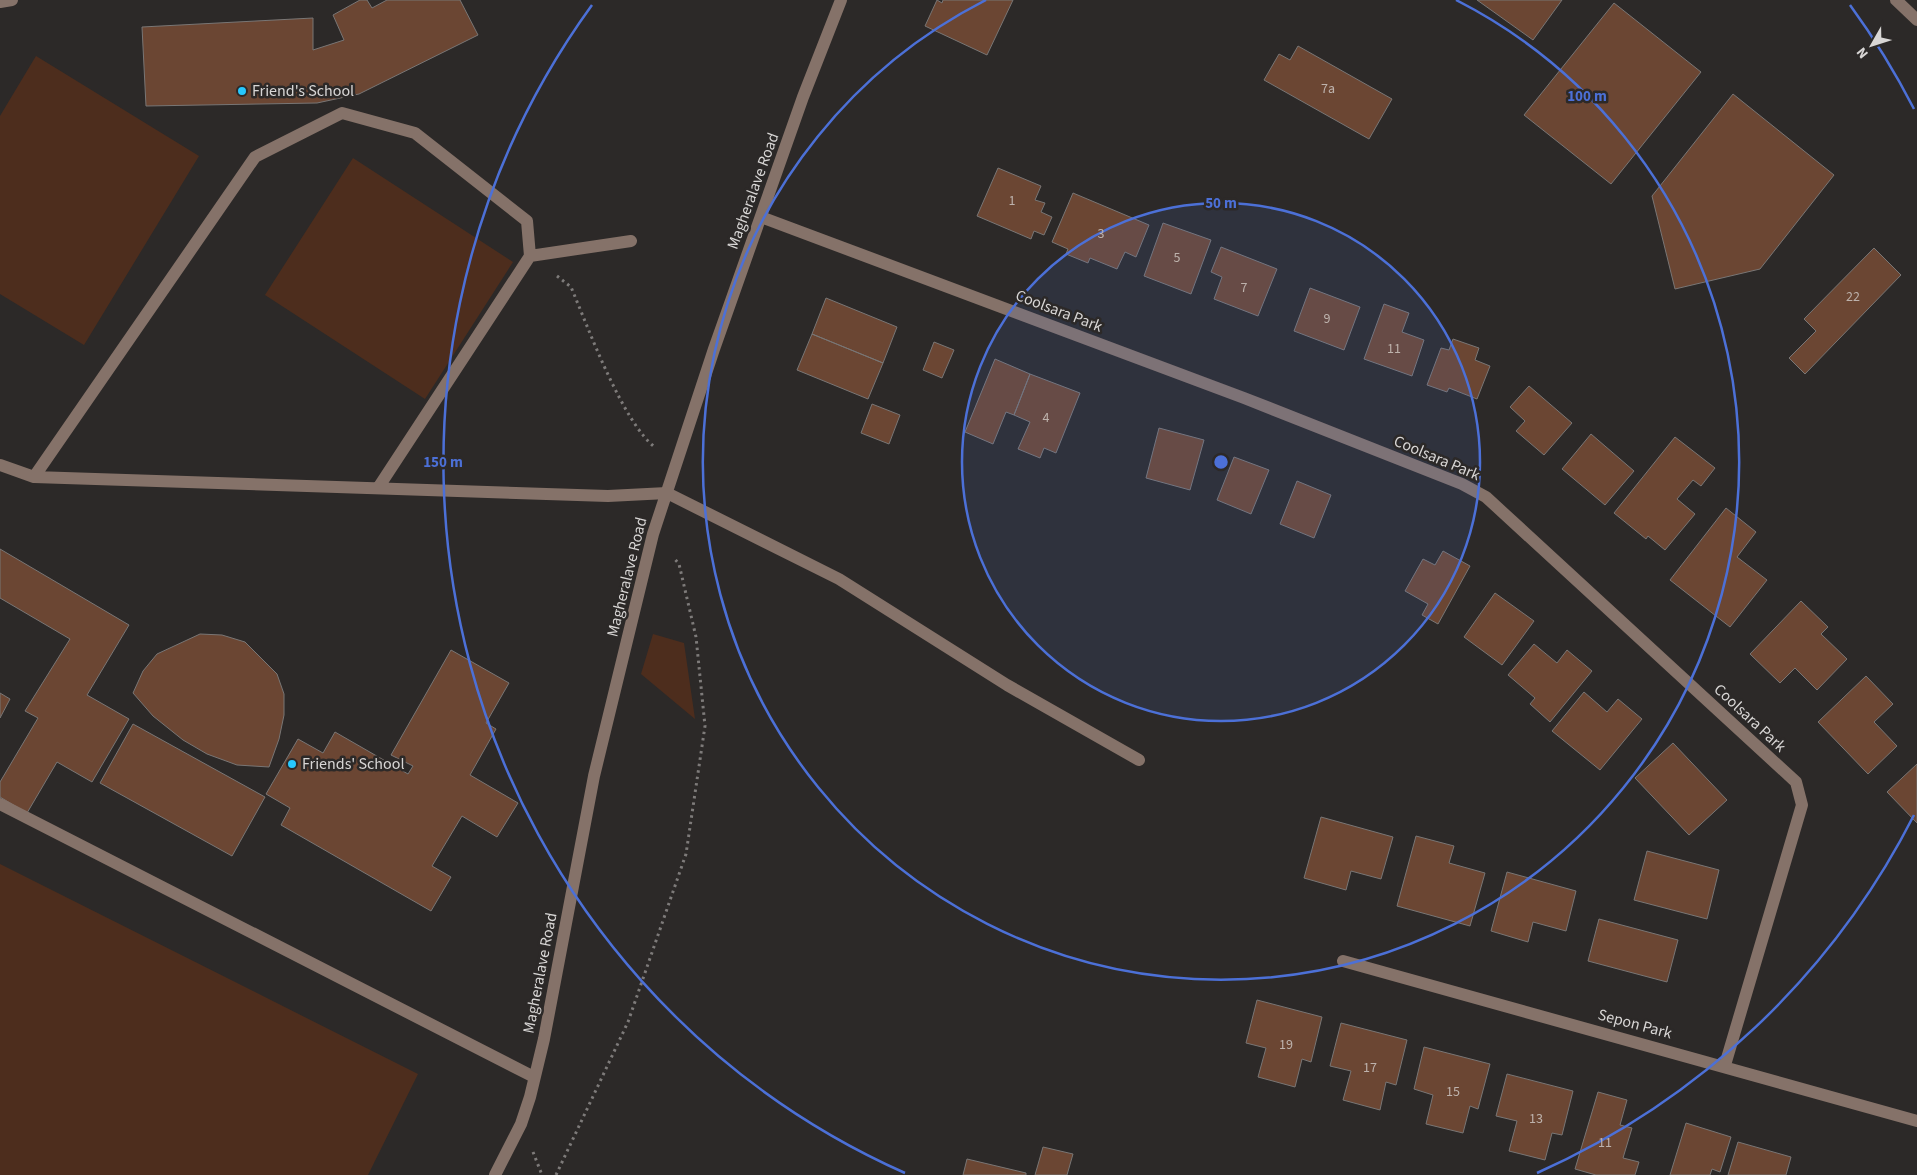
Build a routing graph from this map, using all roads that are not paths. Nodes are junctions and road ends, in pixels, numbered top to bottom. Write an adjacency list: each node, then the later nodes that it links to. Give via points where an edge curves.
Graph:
1 (12, 0): 4 (street)
2 (841, 0): 6 (street, Magheralave Road)
3 (1896, 0): 5 (street)
4 (0, 2)
5 (1917, 20)
6 (761, 217): 12 (street, Magheralave Road); 16 (street, Coolsara Park, via 1253,402 1462,484 1486,497 1796,782 1802,805)
7 (631, 241): 8 (street)
8 (530, 256): 10 (street, via 527,222 414,132 342,113 255,157); 11 (street)
9 (0, 465): 10 (street)
10 (34, 477): 11 (street)
11 (378, 488): 12 (street, via 608,496)
12 (667, 493): 13 (street, via 839,579 1007,685); 17 (street, Magheralave Road, via 653,534 594,776)
13 (1139, 760)
14 (0, 804): 17 (street)
15 (1343, 960): 16 (street, Sepon Park)
16 (1724, 1065): 18 (street, Sepon Park)
17 (534, 1078): 19 (street, Magheralave Road, via 522,1124)
18 (1917, 1120)
19 (495, 1175)

